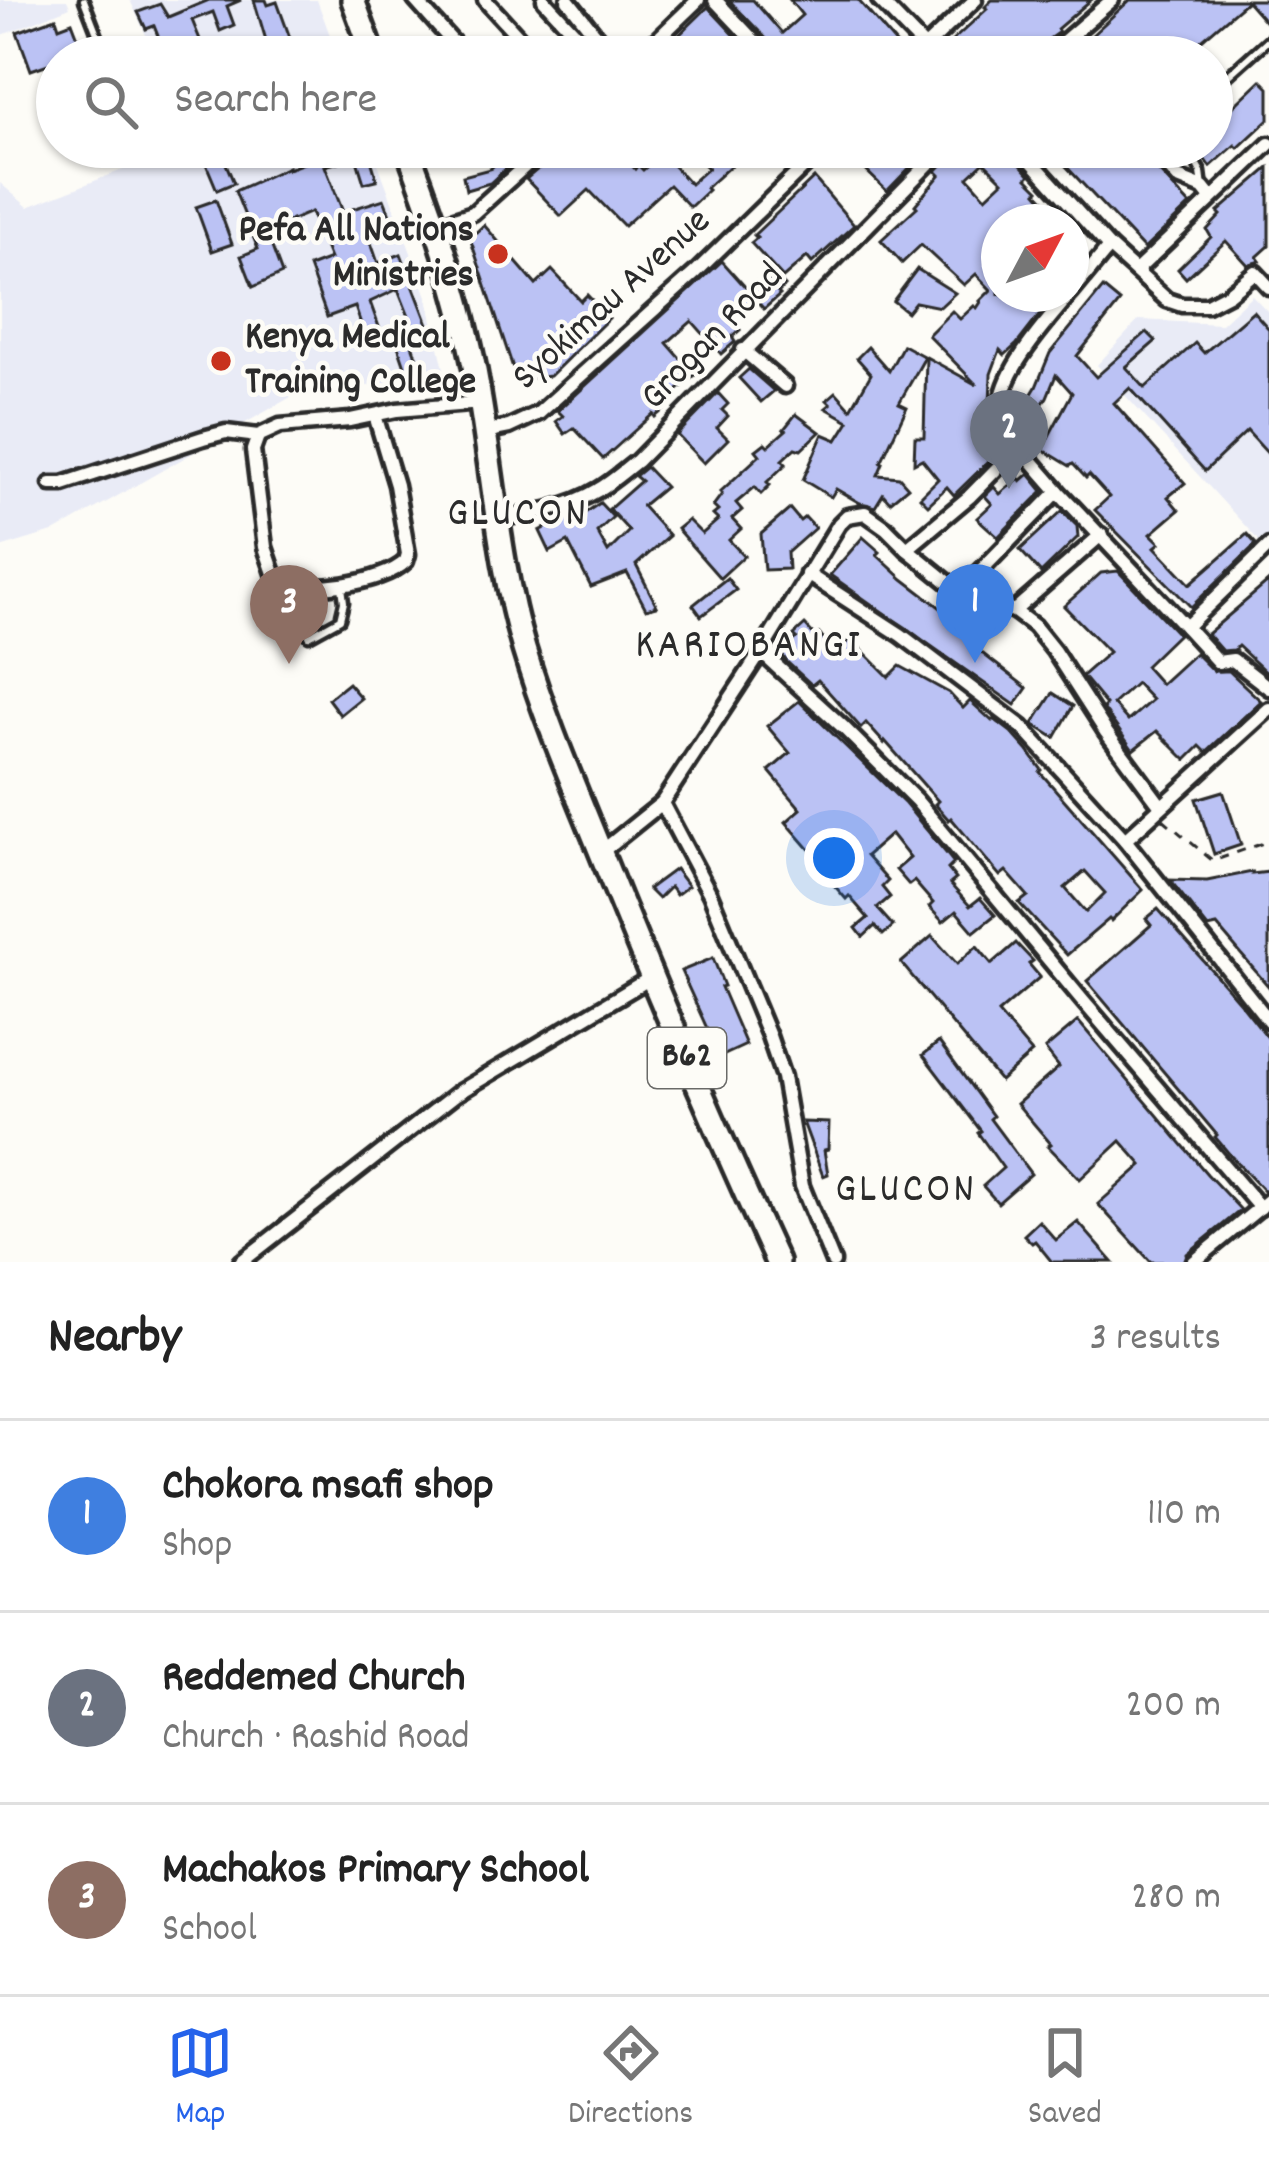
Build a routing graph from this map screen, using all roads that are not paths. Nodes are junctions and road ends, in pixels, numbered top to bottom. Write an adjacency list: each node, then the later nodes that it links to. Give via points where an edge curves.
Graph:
1 (84, 0): 12 (lane)
2 (353, 0): 13 (highway)
3 (415, 0): 14 (street)
4 (485, 0): 15 (street)
5 (544, 0): 16 (street)
6 (568, 0): 17 (street)
7 (698, 0): 18 (street)
8 (715, 0): 19 (street)
9 (879, 0): 20 (street)
10 (975, 0): 21 (street)
11 (1112, 0): 22 (street)
12 (98, 36)
13 (366, 36)
14 (447, 36)
15 (518, 36)
16 (577, 36)
17 (596, 36)
18 (661, 36)
19 (749, 36)
20 (910, 36)
21 (942, 36)
22 (1069, 36)
23 (1269, 39): 24 (lane)
24 (1233, 71)
25 (1269, 144): 33 (street)
26 (415, 168): 34 (highway, B62)
27 (523, 168): 34 (street, via 473,213)
28 (802, 168): 46 (street, Syokimau Avenue, via 538,413)
29 (924, 168): 42 (street, Grogan Road)
30 (1038, 168): 35 (street)
31 (1169, 168): 33 (street)
32 (1199, 168): 33 (lane)
33 (1207, 193): 37 (street)
34 (436, 225): 44 (highway, B62)
35 (1109, 247): 37 (street); 38 (street)
36 (1269, 258): 39 (street)
37 (1136, 271): 39 (street, via 1167,300 1196,306)
38 (1089, 272)
39 (1255, 272): 40 (street)
40 (1269, 286)
41 (1056, 312): 48 (street, via 1024,350 1000,404 1004,429)
42 (743, 350): 43 (street); 51 (street, Grogan Road, via 599,490)
43 (785, 386)
44 (481, 403): 45 (street); 46 (highway, B62)
45 (375, 415): 47 (street); 56 (street, via 408,554 380,578)
46 (483, 432): 51 (highway, B62)
47 (258, 436): 49 (street, via 226,432); 56 (street, via 265,547 277,582)
48 (1019, 446): 50 (street); 54 (street)
49 (51, 484)
50 (1058, 491): 52 (street); 57 (street)
51 (496, 518): 67 (highway, B62, via 525,651)
52 (1101, 535): 58 (street); 59 (street)
53 (1269, 546): 59 (street)
54 (907, 549): 55 (street, via 855,513); 57 (street)
55 (806, 574): 61 (street); 66 (street, via 1022,727)
56 (342, 584): 60 (lane, via 340,619)
57 (960, 592): 58 (street)
58 (1014, 610): 65 (street, via 1054,652)
59 (1186, 626): 62 (street, via 1218,662 1234,660)
60 (309, 637)
61 (761, 652): 64 (street); 70 (street, via 916,800)
62 (1269, 688)
63 (1269, 709): 65 (street)
64 (662, 803): 67 (street); 73 (street, via 769,1036 802,1186)
65 (1158, 810): 66 (street)
66 (1125, 839): 69 (street)
67 (600, 853): 68 (highway, B62)
68 (652, 977): 71 (street, via 456,1094); 72 (highway, B62)
69 (1269, 1021)
70 (1265, 1204): 74 (street)
71 (241, 1262)
72 (777, 1262)
73 (833, 1262)
74 (1195, 1262)

